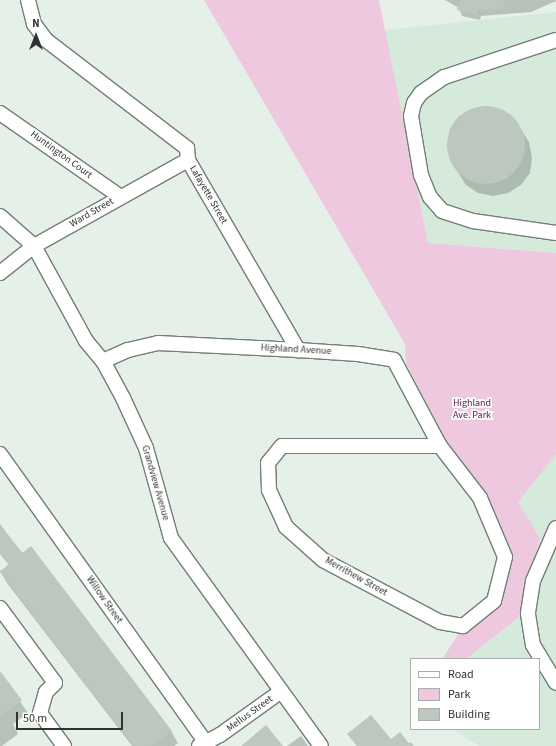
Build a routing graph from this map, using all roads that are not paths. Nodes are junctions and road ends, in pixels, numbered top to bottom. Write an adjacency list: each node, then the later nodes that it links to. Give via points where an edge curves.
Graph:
1 (28, 0): 4 (street, Lafayette Street, via 34,24 46,40 187,148)
2 (556, 40): 7 (street, via 444,77 421,93 414,103 411,116 421,175 430,198 442,211 473,221)
3 (0, 113): 5 (street, Huntington Court)
4 (188, 160): 5 (street, Ward Street); 10 (street, Lafayette Street)
5 (121, 197): 8 (street, Ward Street)
6 (0, 216): 8 (street, Grandview Avenue)
7 (556, 233)
8 (34, 246): 9 (street, Ward Street); 11 (street, Grandview Avenue, via 86,341)
9 (0, 273)
10 (298, 350): 11 (street, Highland Avenue, via 158,343 128,350); 12 (street, Highland Avenue, via 358,354 394,360)
11 (103, 360): 17 (street, Grandview Avenue, via 146,448 171,538)
12 (440, 446): 12 (street, Merrithew Street, via 282,446 268,464 269,490 286,527 323,560 440,622 463,626 494,601 506,557 480,498)
13 (0, 454): 18 (street, Willow Street)
14 (556, 528): 16 (street, via 533,581 528,614 533,645)
15 (0, 608): 19 (street, via 56,683 46,692 40,713)
16 (556, 683)
17 (280, 692): 18 (street, Mellus Street); 20 (street, Grandview Avenue)
18 (204, 745)
19 (64, 746)
20 (321, 746)

